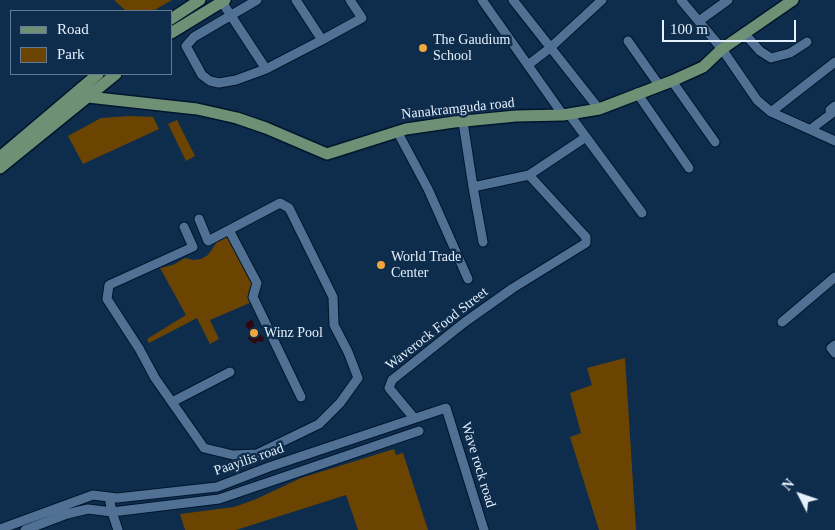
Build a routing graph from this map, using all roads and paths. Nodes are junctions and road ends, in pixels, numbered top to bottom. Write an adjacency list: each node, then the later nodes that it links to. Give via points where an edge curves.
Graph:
1 (200, 0): 13 (main road)
2 (258, 0): 12 (street)
3 (296, 0): 17 (street)
4 (350, 0): 17 (street, via 362,18)
5 (482, 0): 23 (street)
6 (513, 0): 20 (street)
7 (602, 0): 20 (street)
8 (681, 0): 14 (street)
9 (728, 0): 14 (street)
10 (793, 0): 16 (main road, Nanakramguda road)
11 (224, 1): 12 (street); 15 (main road)
12 (231, 16): 24 (street); 24 (street, via 194,37 186,46 202,75 219,83)
13 (172, 18)
14 (699, 20): 21 (street)
15 (172, 32)
16 (744, 34): 19 (street, via 771,58 790,53); 21 (main road, Nanakramguda road)
17 (322, 40): 24 (street)
18 (628, 41): 28 (street)
19 (807, 42)
20 (550, 48): 23 (street); 31 (street)
21 (722, 49): 27 (main road, Nanakramguda road, via 702,67); 32 (street, via 757,100)
22 (835, 62): 32 (street)
23 (528, 65): 34 (street)
24 (266, 69)
25 (97, 75): 29 (main road)
26 (114, 75): 29 (main road)
27 (672, 82): 28 (main road, Nanakramguda road); 40 (street)
28 (659, 86): 30 (main road, Nanakramguda road)
29 (85, 92): 36 (main road, Nanakramguda road, via 237,118 327,154); 41 (main road); 42 (main road)
30 (637, 93): 31 (main road, Nanakramguda road); 43 (street)
31 (599, 109): 34 (main road, Nanakramguda road)
32 (771, 112): 37 (street)
33 (834, 113): 37 (street)
34 (566, 115): 35 (main road, Nanakramguda road); 38 (street)
35 (463, 122): 36 (main road, Nanakramguda road); 45 (street)
36 (397, 131): 54 (street, via 428,189)
37 (814, 131): 39 (street)
38 (586, 137): 44 (street); 46 (street)
39 (835, 141)
40 (715, 142)
41 (0, 157)
42 (0, 168)
43 (689, 168)
44 (529, 175): 45 (street); 62 (street, Waverock Food Street, via 587,240 465,322 392,380 389,388)
45 (473, 187): 51 (street)
46 (642, 213)
47 (199, 219): 50 (street)
48 (184, 227): 52 (street)
49 (229, 230): 50 (street); 59 (street, via 257,283 253,297); 60 (street, via 280,203 289,208 332,297 334,325 358,378 319,424 257,454 233,455 204,448)
50 (208, 240): 52 (street)
51 (484, 242)
52 (193, 247): 60 (street, via 109,285 106,299)
53 (835, 277): 55 (street)
54 (468, 279)
55 (782, 322)
56 (835, 345): 57 (street, via 831,348)
57 (835, 353)
58 (230, 372): 60 (street)
59 (301, 397)
60 (172, 402)
61 (446, 408): 62 (street, Paayilis road); 71 (street, Wave rock road)
62 (414, 418): 64 (street, Paayilis road)
63 (419, 431): 66 (street, Paayilis road)
64 (217, 487): 65 (street, Paayilis road); 66 (street)
65 (109, 497): 67 (street); 68 (street, Paayilis road, via 93,495)
66 (219, 499): 67 (street, Paayilis road)
67 (112, 512): 69 (street, Paayilis road, via 88,509); 70 (street)
68 (0, 529)
69 (25, 530)
70 (118, 530)
71 (484, 530)

